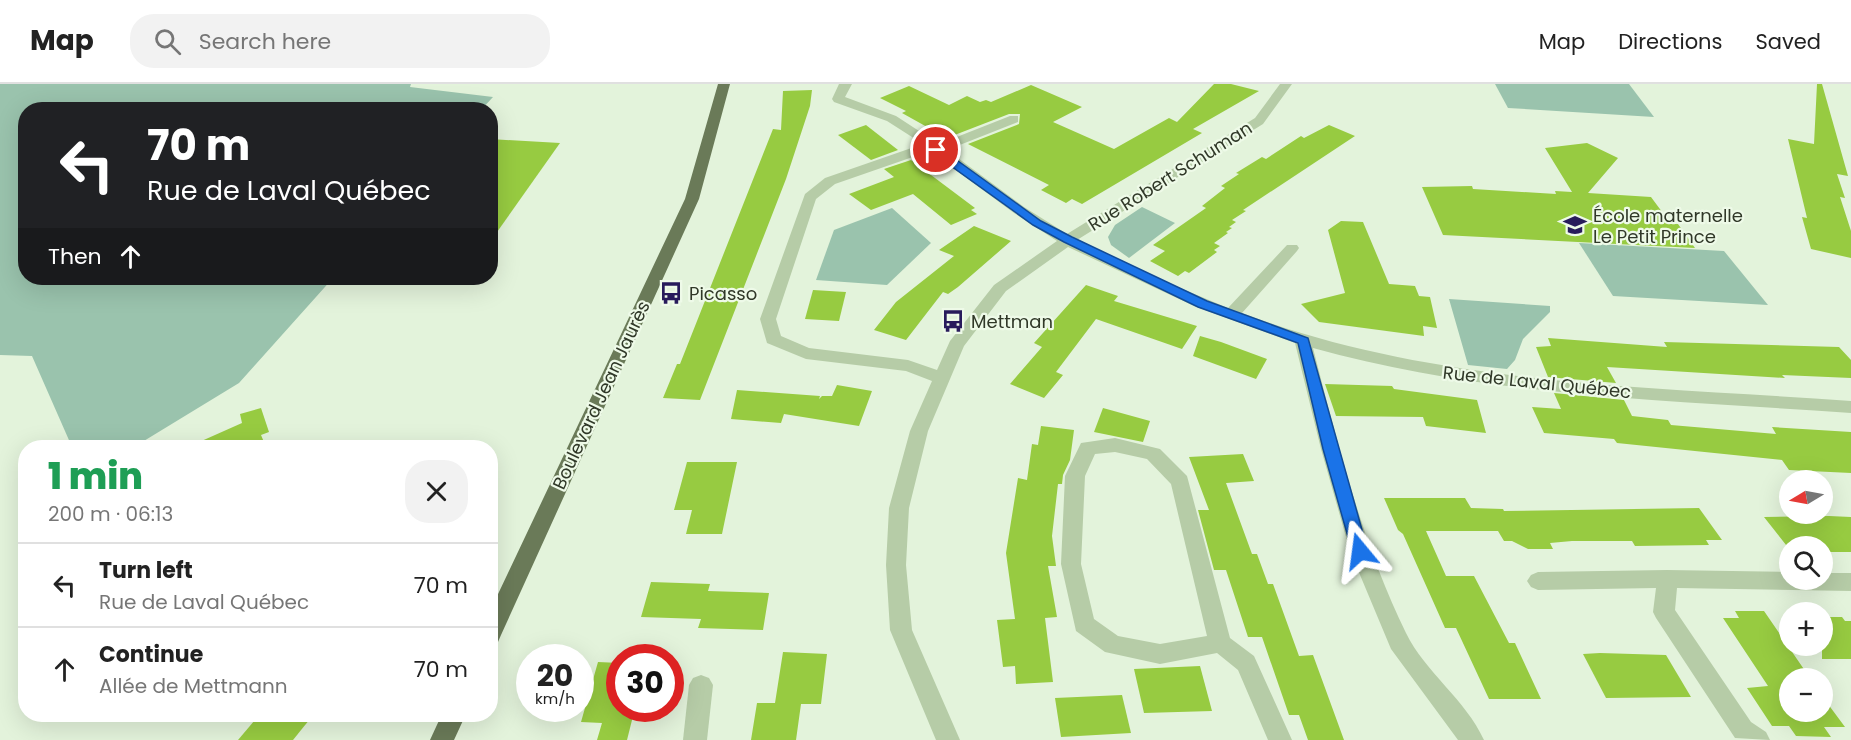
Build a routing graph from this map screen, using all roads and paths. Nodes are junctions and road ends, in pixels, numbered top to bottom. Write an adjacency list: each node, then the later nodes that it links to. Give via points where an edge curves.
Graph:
1 (724, 84): 15 (main road, Boulevard Jean Jaurès, via 692,199)
2 (846, 84): 5 (street, Rue de Laval Québec, via 838,99 907,127)
3 (1286, 84): 6 (street, Rue Robert Schuman, via 1260,121)
4 (1014, 119): 5 (street)
5 (933, 148): 6 (street, Rue de Laval Québec, via 1037,223); 10 (street, via 830,181 810,197 768,319 773,339 807,353 908,366)
6 (1068, 240): 8 (street, Rue de Laval Québec); 10 (street, Rue Robert Schuman, via 1000,288 956,345)
7 (1292, 248): 8 (street)
8 (1231, 315): 9 (street, Rue de Laval Québec)
9 (1303, 341): 11 (street, Rue de Laval Québec, via 1393,363 1498,381); 23 (street, via 1360,551 1399,642)
10 (942, 378): 21 (street, Rue Robert Schuman, via 919,431 899,508 896,565 901,630)
11 (1851, 407)
12 (1667, 579): 13 (street); 14 (street); 24 (street, via 1664,612 1743,730)
13 (1538, 581)
14 (1851, 582)
15 (498, 618)
16 (1220, 643): 16 (street, via 1180,481 1153,454 1115,445 1088,448 1075,476 1071,564 1084,624 1113,645 1160,654); 22 (street, via 1246,663)
17 (701, 685): 20 (street)
18 (450, 722): 19 (main road)
19 (442, 740)
20 (695, 740)
21 (948, 740)
22 (1280, 740)
23 (1472, 740)
24 (1758, 740)

